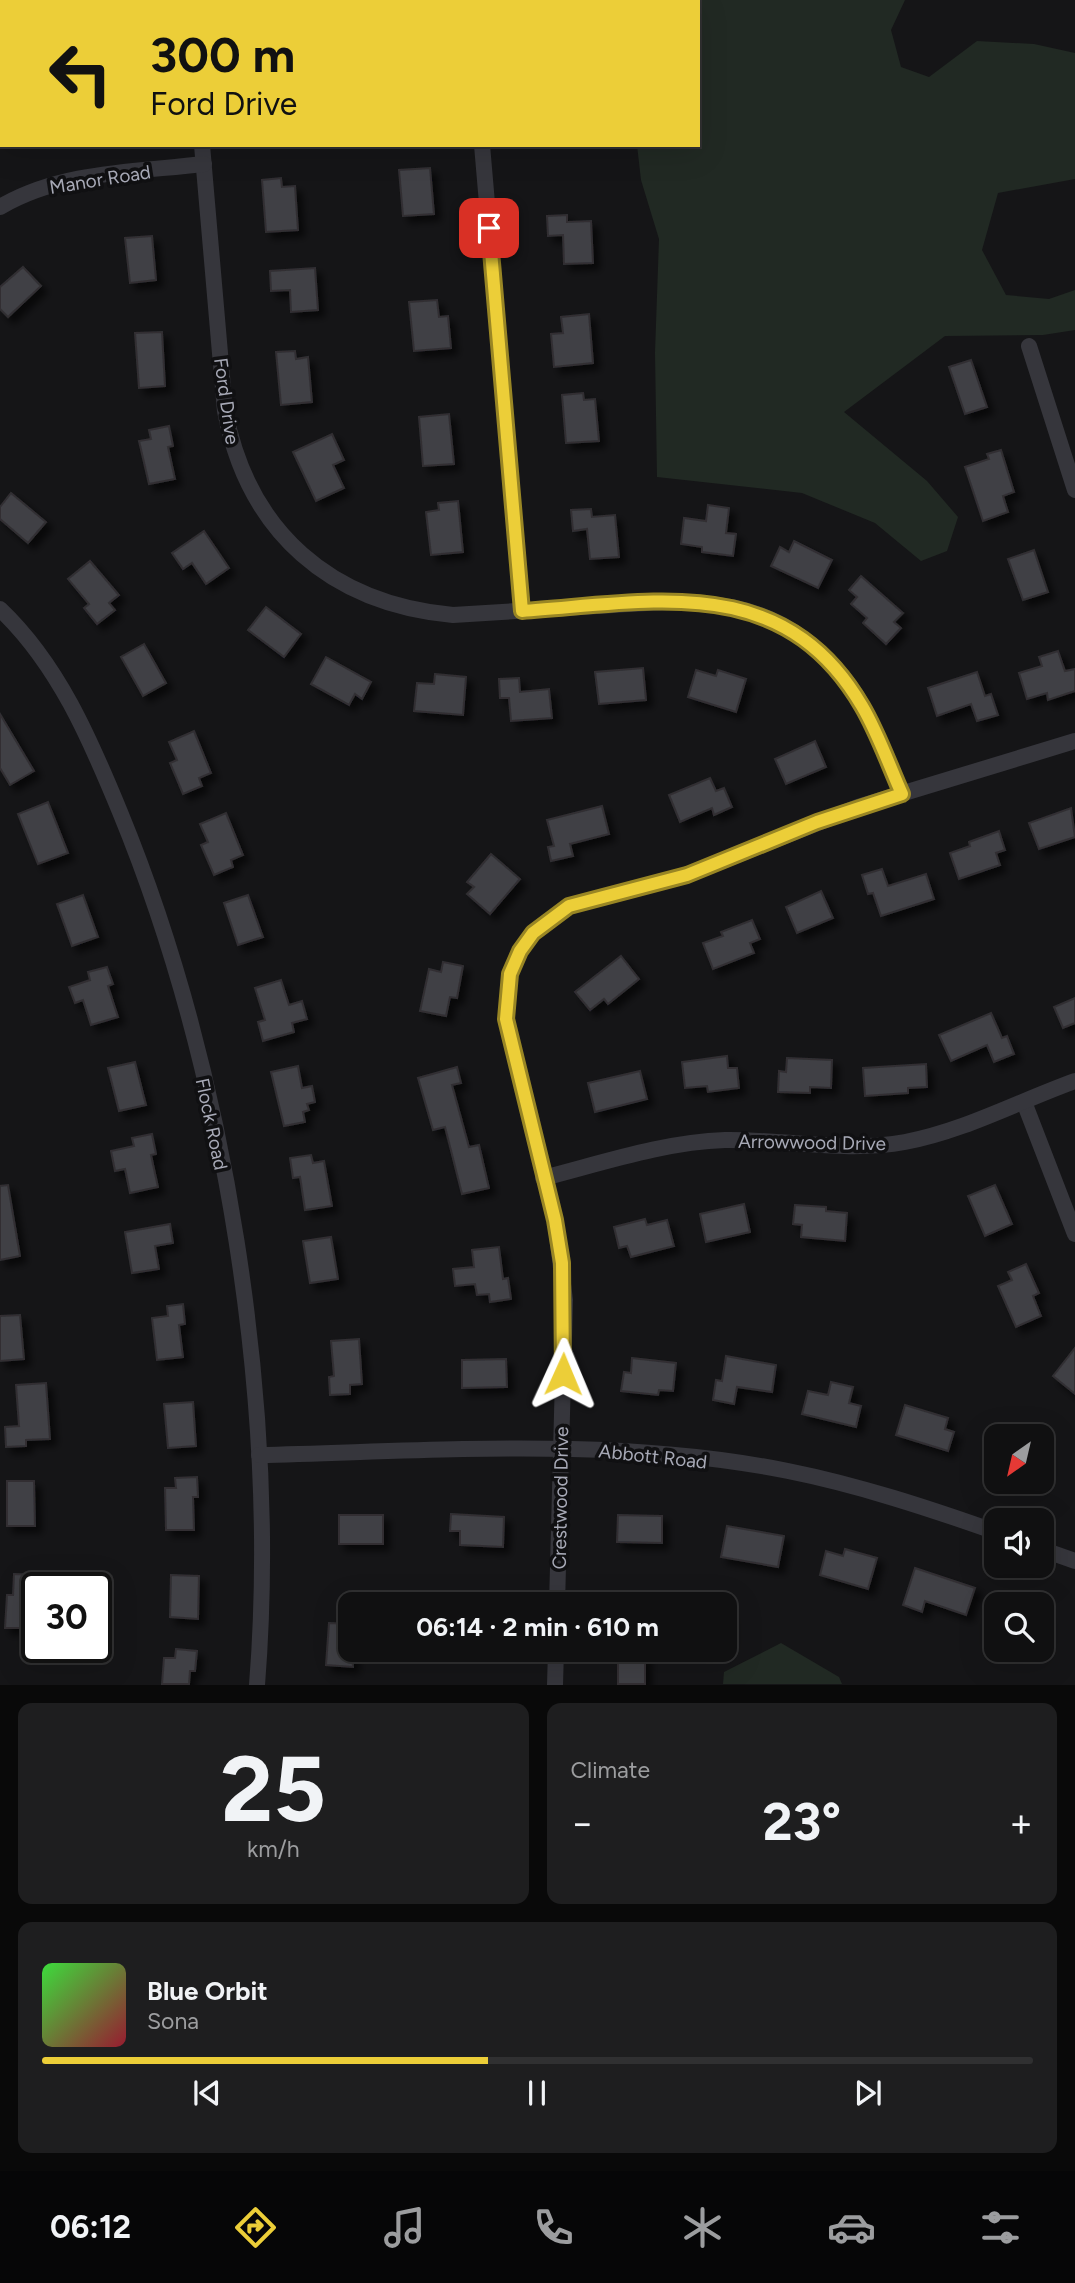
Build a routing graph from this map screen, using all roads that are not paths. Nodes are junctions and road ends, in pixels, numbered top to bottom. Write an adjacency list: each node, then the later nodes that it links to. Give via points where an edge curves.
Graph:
1 (202, 147): 3 (street, Ford Drive)
2 (482, 147): 7 (street)
3 (204, 164): 4 (street, Manor Road, via 65,180); 7 (street, Ford Drive, via 227,421 241,470 274,527 325,574 388,605 453,615)
4 (0, 207)
5 (1029, 346): 6 (street)
6 (1075, 491)
7 (522, 611): 10 (street, Ford Drive, via 684,600 737,608 768,619 800,637 845,680 863,708)
8 (4, 620): 16 (street, Flock Road, via 57,682 86,730 138,855 165,939 196,1051 231,1216)
9 (1075, 741): 10 (street, Crestwood Drive)
10 (902, 794): 13 (street, Crestwood Drive, via 817,822 687,875 569,906 533,933 510,974 506,1019)
11 (1075, 1081): 12 (street, Arrowwood Drive)
12 (1024, 1102): 13 (street, Arrowwood Drive, via 903,1142 871,1146 725,1140 685,1144); 14 (street)
13 (543, 1178): 15 (street, Crestwood Drive, via 563,1276)
14 (1075, 1234)
15 (561, 1448): 16 (street, Abbott Road); 17 (street, Abbott Road, via 639,1452 786,1471); 20 (street, Crestwood Drive)
16 (259, 1455): 22 (street, Flock Road, via 262,1563)
17 (984, 1528)
18 (1054, 1554): 19 (street)
19 (1075, 1561)
20 (557, 1592)
21 (556, 1662): 23 (street)
22 (257, 1685)
23 (555, 1685)

